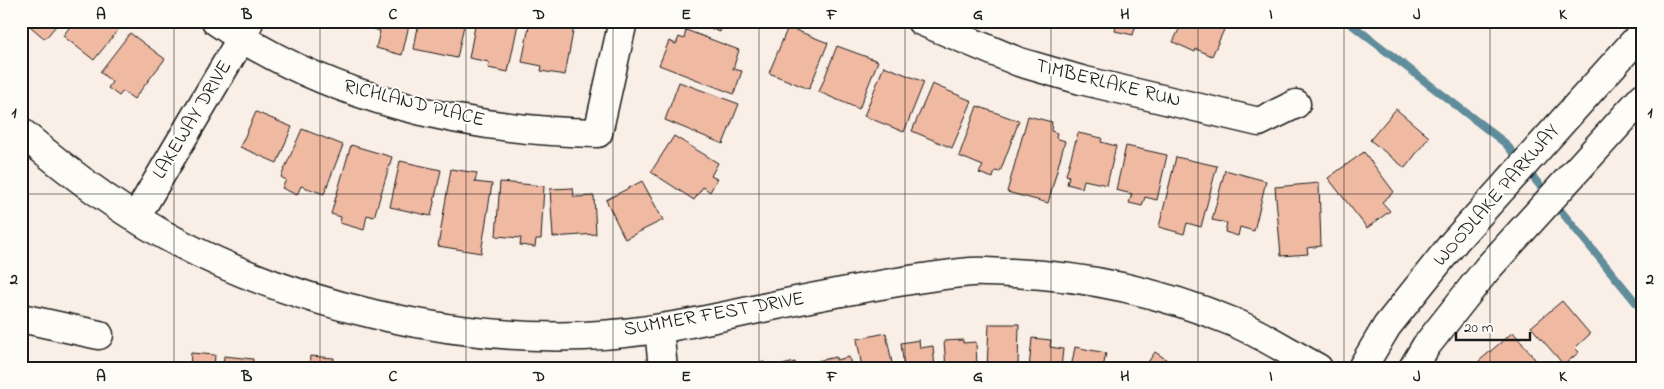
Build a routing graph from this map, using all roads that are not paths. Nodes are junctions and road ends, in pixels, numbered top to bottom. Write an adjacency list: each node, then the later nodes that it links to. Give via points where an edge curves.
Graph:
1 (216, 21): 4 (street, RICHLAND PLACE)
2 (623, 21): 4 (street, RICHLAND PLACE, via 598,132 517,128 374,98 280,60)
3 (921, 21): 7 (street, TIMBERLAKE RUN, via 1019,62 1259,122)
4 (245, 30): 9 (street, LAKEWAY DRIVE)
5 (1643, 32): 15 (street, WOODLAKE PARKWAY, via 1455,241 1387,326)
6 (1643, 97): 16 (street, WOODLAKE PARKWAY, via 1487,269)
7 (1296, 104)
8 (21, 132): 9 (street, SUMMER FEST DRIVE)
9 (136, 217): 11 (street, SUMMER FEST DRIVE, via 179,243 257,277 336,304 423,325 498,336 585,336)
10 (21, 318): 12 (street)
11 (659, 329): 13 (street); 14 (street, SUMMER FEST DRIVE, via 843,291 973,272 1040,274 1107,284 1172,300 1235,323)
12 (99, 335)
13 (663, 368)
14 (1318, 368)
15 (1362, 368)
16 (1412, 368)

